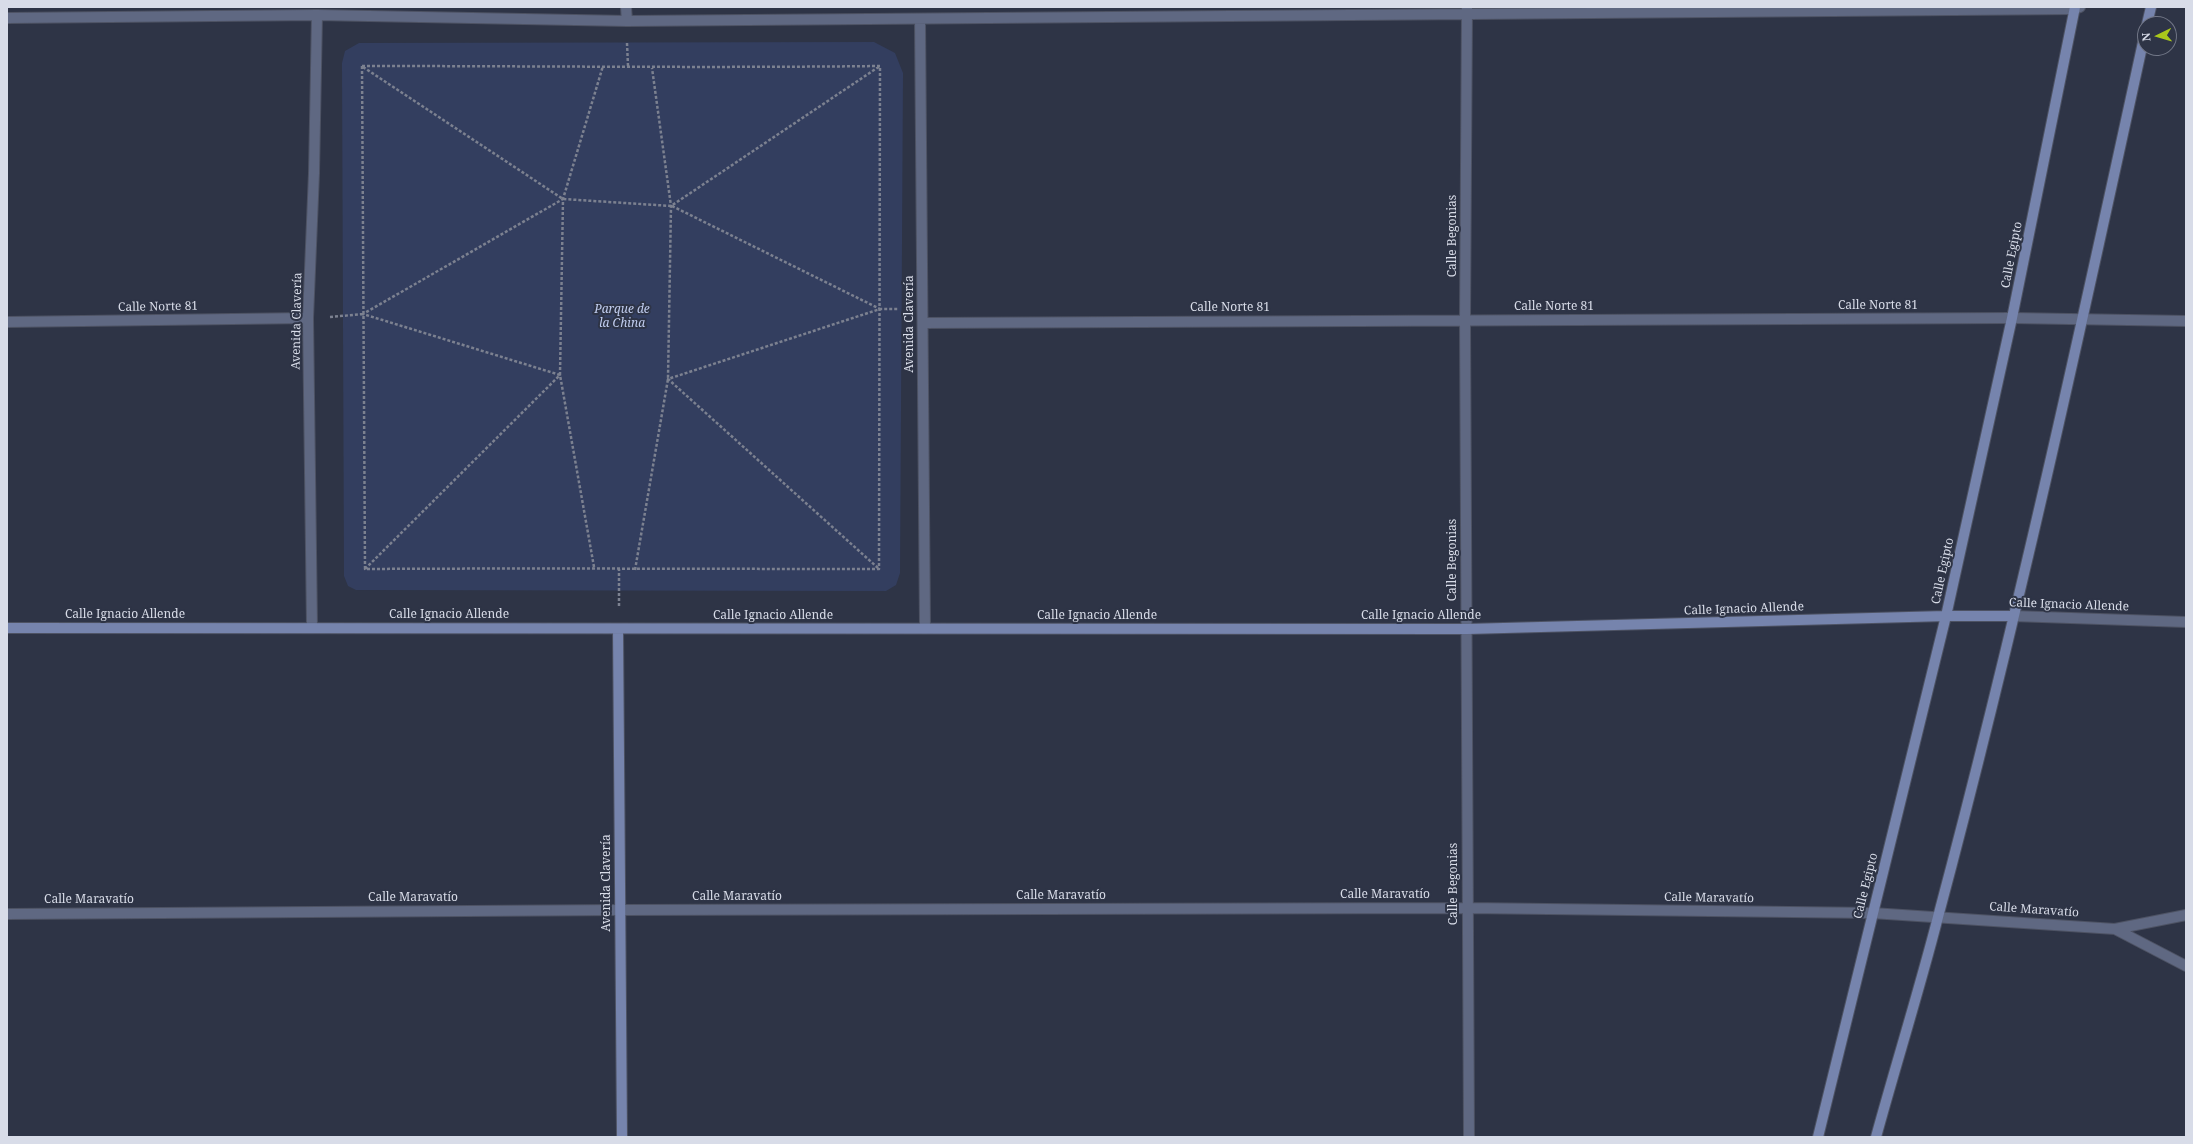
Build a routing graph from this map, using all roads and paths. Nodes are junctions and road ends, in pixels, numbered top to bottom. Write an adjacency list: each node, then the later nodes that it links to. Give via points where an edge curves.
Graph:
1 (626, 7): 7 (street)
2 (2076, 8): 3 (street); 18 (street, Calle Egipto)
3 (1467, 11): 6 (street); 19 (street, Calle Begonias)
4 (317, 16): 5 (street); 7 (street); 17 (street, Avenida Clavería)
5 (7, 18)
6 (920, 19): 7 (street); 23 (street, Avenida Clavería)
7 (627, 21)
8 (2140, 56): 20 (street)
9 (362, 66): 10 (path); 13 (path); 16 (path)
10 (603, 66): 12 (path); 13 (path)
11 (880, 66): 12 (path); 14 (path); 15 (path)
12 (652, 68): 14 (path)
13 (563, 199): 14 (path); 16 (path); 24 (path)
14 (672, 206): 15 (path); 25 (path)
15 (880, 309): 25 (path); 29 (path)
16 (364, 314): 17 (path); 24 (path); 27 (path)
17 (308, 318): 22 (street, Calle Norte 81); 35 (street, Avenida Clavería)
18 (2012, 318): 19 (street, Calle Norte 81); 20 (street, Calle Norte 81); 31 (street, Calle Egipto)
19 (1465, 320): 23 (street, Calle Norte 81); 38 (street, Calle Begonias)
20 (2083, 320): 21 (street, Calle Norte 81); 32 (street)
21 (2186, 321)
22 (7, 322)
23 (923, 323): 36 (street, Avenida Clavería)
24 (560, 375): 26 (path); 27 (path)
25 (668, 380): 29 (path); 30 (path)
26 (594, 567): 27 (path); 28 (path)
27 (365, 569)
28 (619, 569): 30 (path); 37 (path)
29 (879, 569): 30 (path)
30 (635, 570)
31 (1946, 616): 32 (street, Calle Ignacio Allende); 38 (street, Calle Ignacio Allende); 41 (street, Calle Egipto)
32 (2013, 616): 33 (street, Calle Ignacio Allende); 44 (street)
33 (2186, 622)
34 (7, 628): 35 (street, Calle Ignacio Allende)
35 (312, 628): 37 (street, Calle Ignacio Allende)
36 (925, 628): 37 (street, Calle Ignacio Allende); 38 (street, Calle Ignacio Allende)
37 (618, 629): 40 (street, Avenida Clavería)
38 (1467, 629): 39 (street, Calle Begonias)
39 (1467, 908): 40 (street, Calle Maravatío); 41 (street, Calle Maravatío); 48 (street, Calle Begonias)
40 (620, 910): 42 (street, Calle Maravatío); 47 (street, Avenida Clavería)
41 (1872, 913): 44 (street, Calle Maravatío); 49 (street, Calle Egipto)
42 (7, 914)
43 (2186, 915): 45 (street)
44 (1938, 918): 45 (street, Calle Maravatío); 50 (street)
45 (2115, 929): 46 (street)
46 (2186, 966)
47 (622, 1137)
48 (1469, 1137)
49 (1818, 1137)
50 (1876, 1137)

